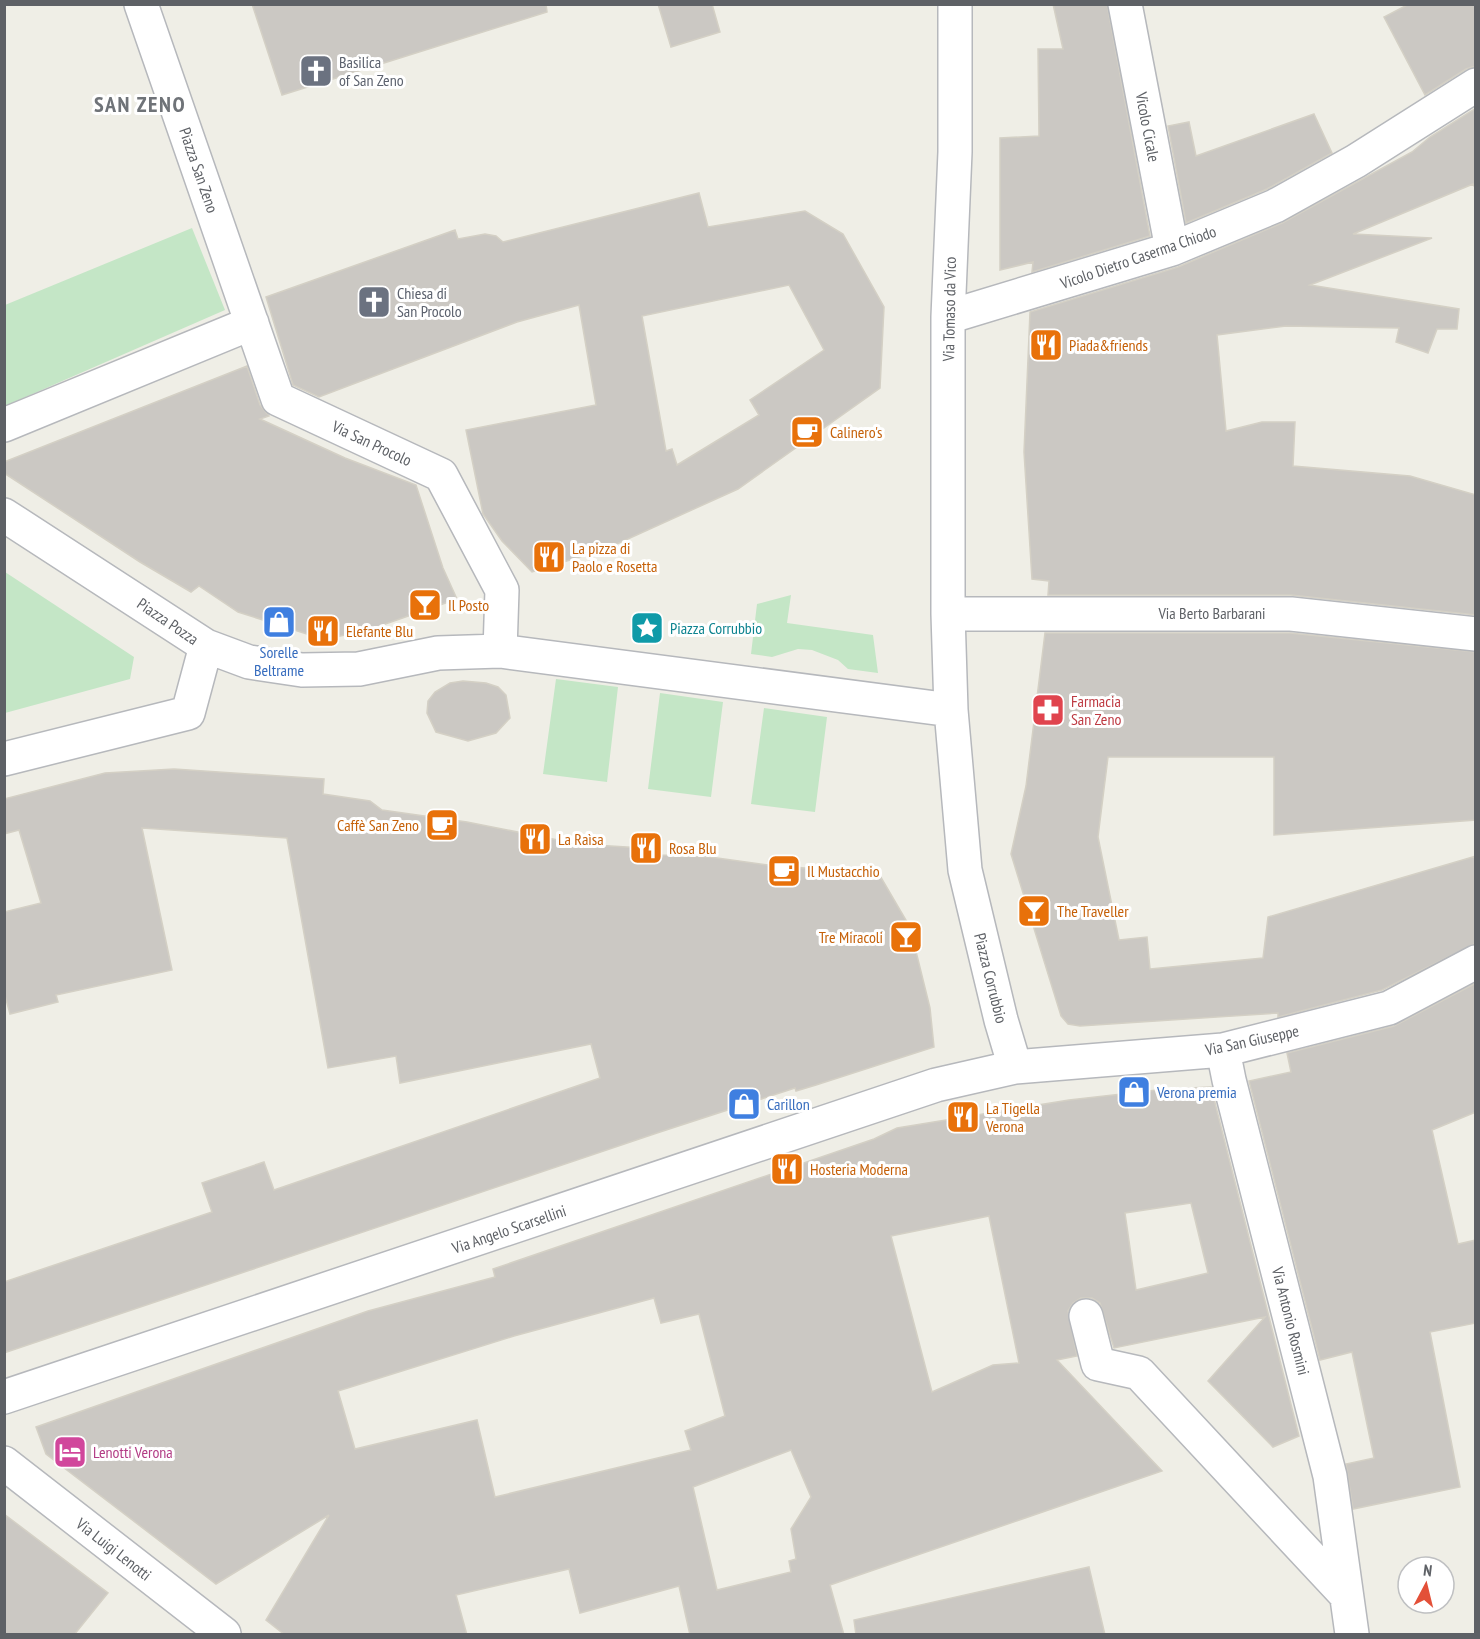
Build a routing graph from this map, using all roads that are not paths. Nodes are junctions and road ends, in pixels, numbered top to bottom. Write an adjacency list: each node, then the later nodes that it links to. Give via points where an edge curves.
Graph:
1 (141, 4): 6 (street, Piazza San Zeno)
2 (955, 4): 7 (street, Via Tomaso da Vico, via 955,152)
3 (1125, 4): 5 (street, Vicolo Cicale)
4 (1476, 85): 5 (street, Vicolo Dietro Caserma Chiodo, via 1356,161 1275,206)
5 (1172, 249): 7 (street, Vicolo Dietro Caserma Chiodo)
6 (249, 312): 8 (street); 13 (street, Via San Procolo, via 278,399 441,475 502,590)
7 (948, 317): 10 (street, Via Tomaso da Vico)
8 (4, 425)
9 (4, 515): 12 (street, Piazza Pozza)
10 (948, 614): 11 (street, Via Berto Barbarani, via 1291,614); 14 (street, Piazza Corrubbio)
11 (1476, 634)
12 (206, 646): 13 (street, via 249,662 302,670 359,669 438,653); 15 (street, Piazza Pozza, via 188,713)
13 (500, 651): 14 (street)
14 (951, 710): 18 (street, Piazza Corrubbio, via 965,870)
15 (4, 759)
16 (1476, 962): 17 (street, Via San Giuseppe, via 1389,1008)
17 (1223, 1050): 18 (street, Via San Giuseppe); 22 (street, Via Antonio Rosmini, via 1330,1476)
18 (1015, 1067): 20 (street, Via Angelo Scarsellini, via 936,1085)
19 (1086, 1316): 22 (street, via 1098,1364 1139,1373)
20 (4, 1397)
21 (4, 1463): 23 (street, Via Luigi Lenotti)
22 (1346, 1595): 24 (street, Via Antonio Rosmini)
23 (224, 1635)
24 (1352, 1635)

